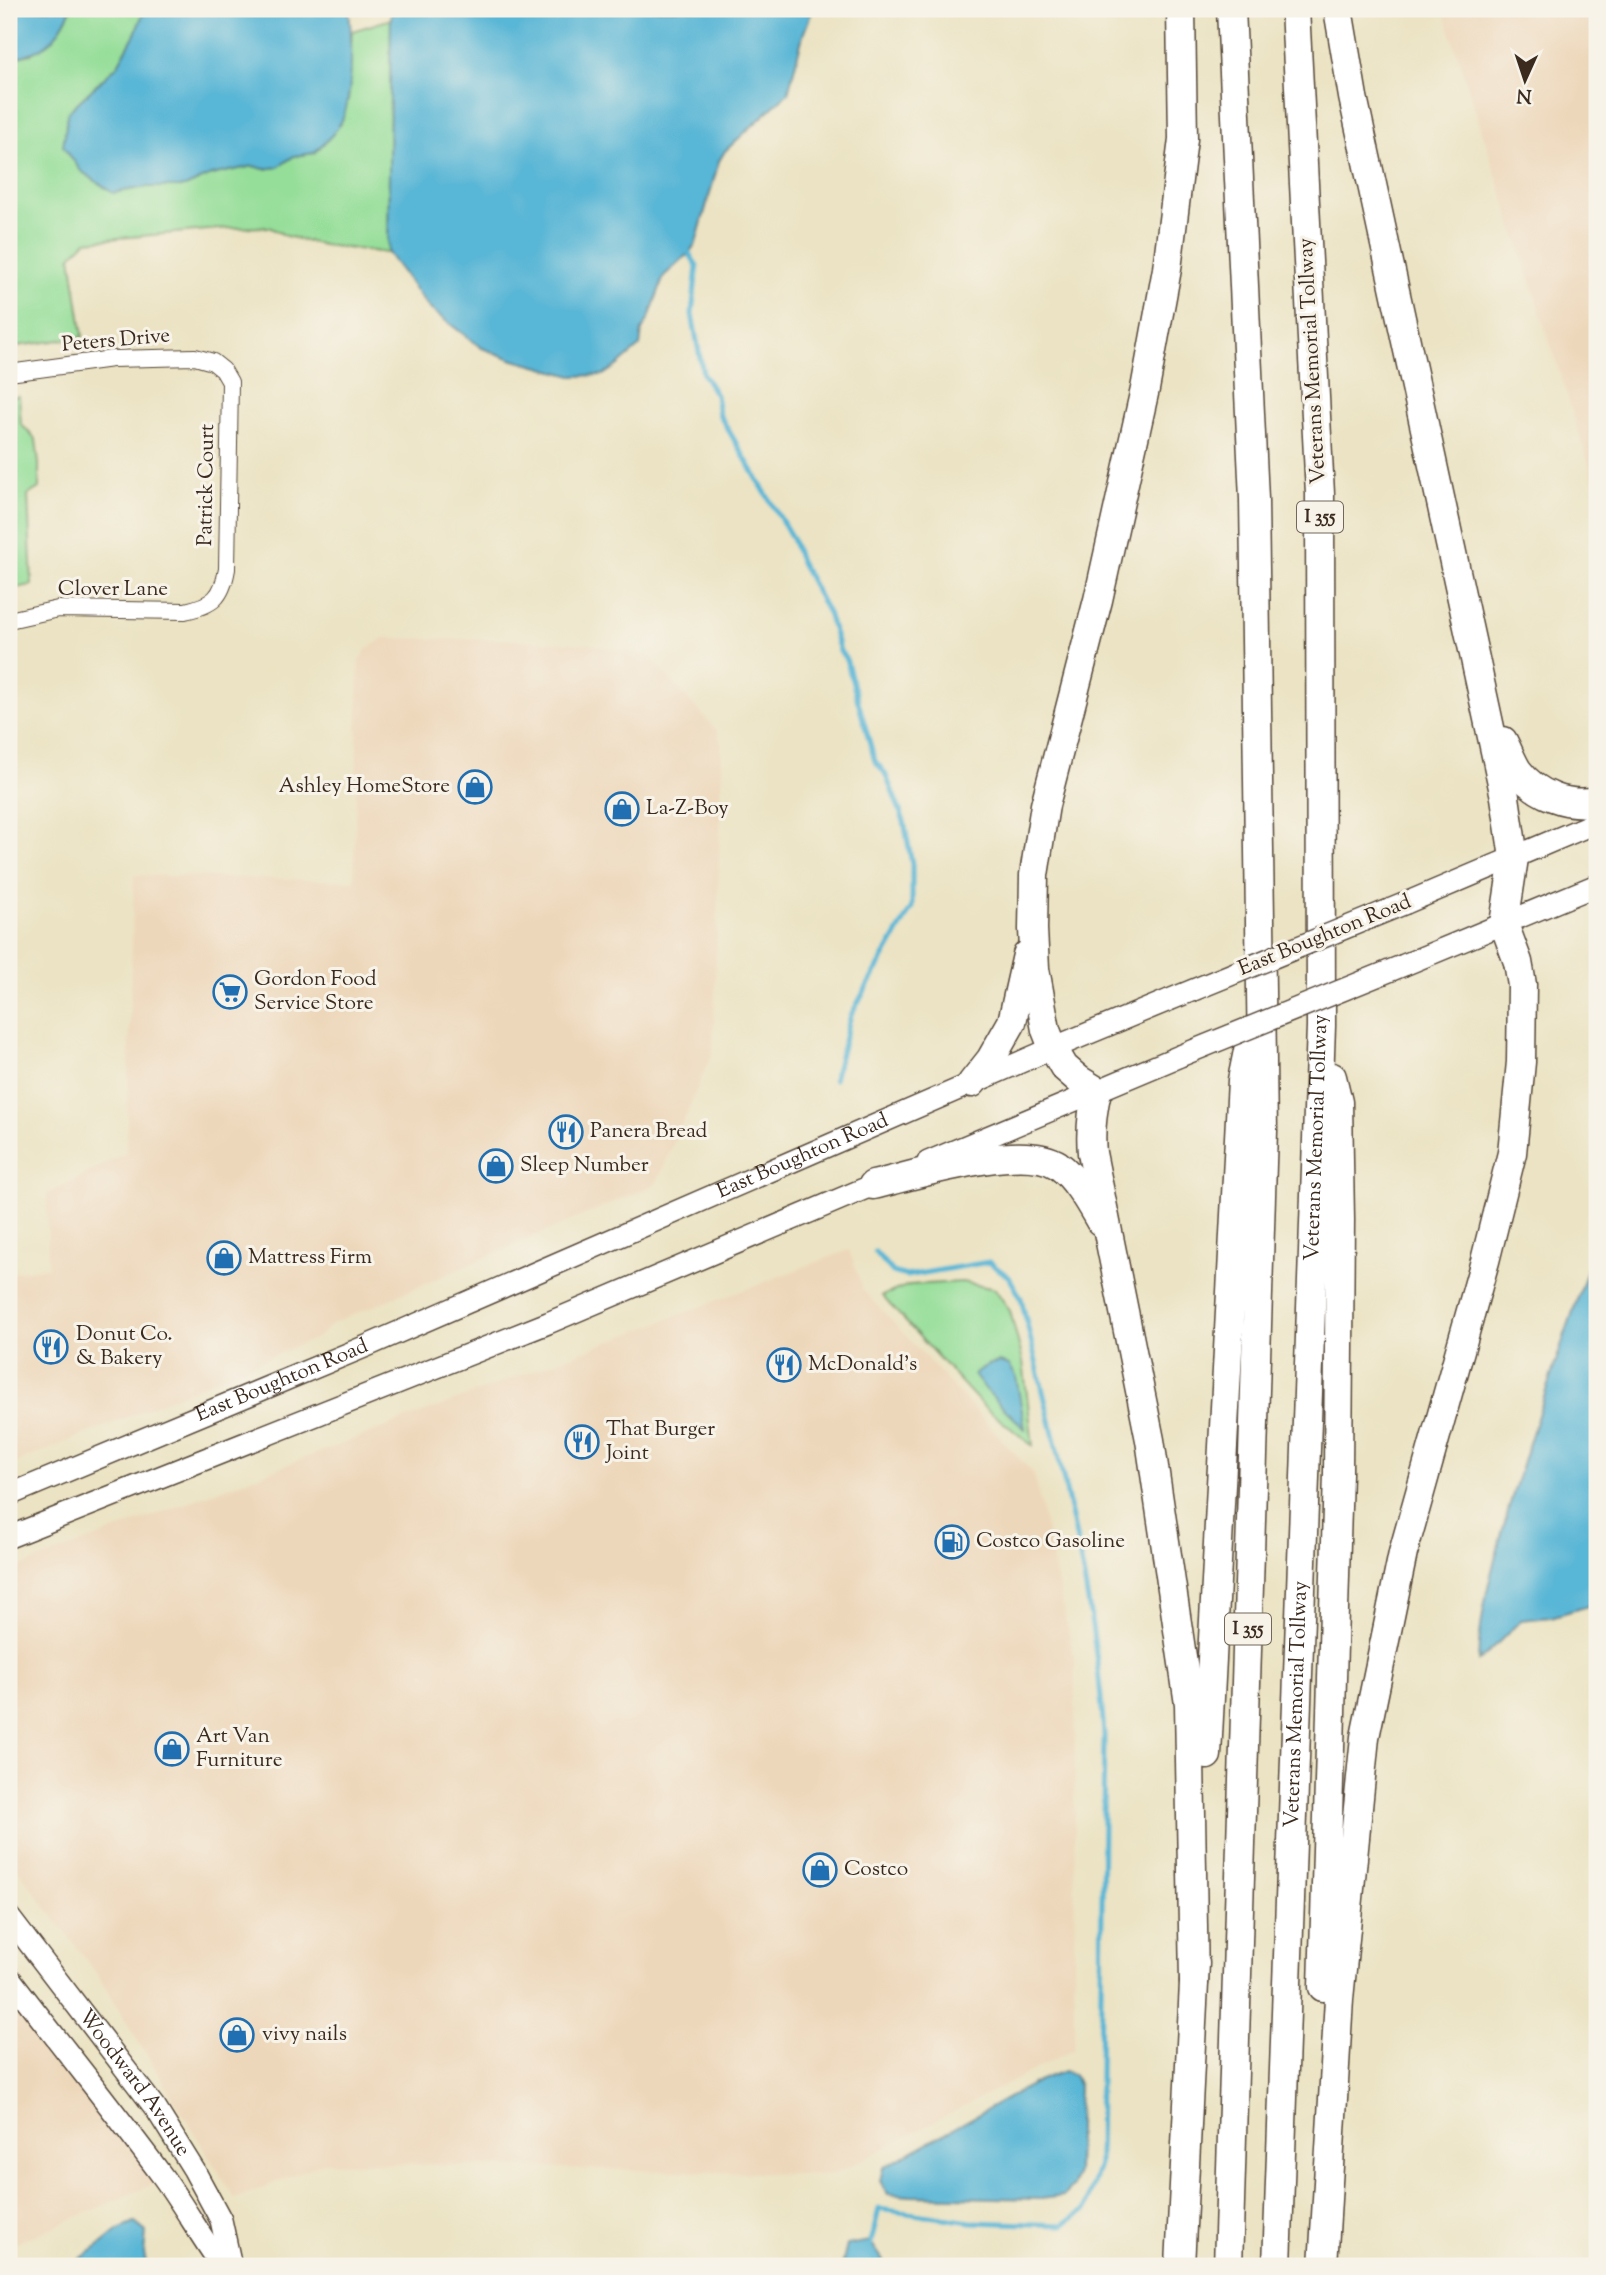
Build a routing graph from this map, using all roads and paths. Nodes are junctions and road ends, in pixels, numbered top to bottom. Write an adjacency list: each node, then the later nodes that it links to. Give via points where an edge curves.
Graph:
1 (1181, 9): 15 (highway, via 1183,139 1167,270 1098,600 1045,805 1034,875)
2 (1231, 9): 16 (highway, I 355, via 1254,499)
3 (1295, 9): 17 (highway, Veterans Memorial Tollway / I 355, via 1320,494)
4 (1338, 9): 9 (highway, via 1353,97)
5 (223, 370): 6 (street, Peters Drive, via 195,356 112,359); 7 (street, Patrick Court, via 230,382 227,569)
6 (9, 373)
7 (216, 599): 8 (street, Clover Lane, via 185,611 58,609)
8 (9, 620)
9 (1487, 707): 10 (highway, via 1517,769 1530,784 1562,800); 12 (highway)
10 (1597, 802)
11 (1597, 822): 12 (main road, East Boughton Road)
12 (1514, 858): 14 (highway); 18 (main road, East Boughton Road, bridge)
13 (1597, 885): 14 (main road, East Boughton Road)
14 (1504, 924): 20 (main road, East Boughton Road, bridge); 33 (highway, via 1522,985 1521,1062 1512,1153 1403,1553 1365,1737 1339,1999)
15 (1033, 929): 18 (highway, via 1035,969); 19 (highway, via 1012,1022)
16 (1261, 991): 27 (highway, via 1242,1080); 31 (highway, I 355, via 1262,1158)
17 (1321, 1026): 32 (highway, Veterans Memorial Tollway / I 355); 33 (highway, via 1338,1102 1340,1233 1338,1473 1316,2236)
18 (1053, 1048): 19 (main road, East Boughton Road); 20 (highway, via 1065,1067)
19 (972, 1083): 23 (main road, East Boughton Road, via 369,1345)
20 (1097, 1091): 21 (main road, East Boughton Road); 22 (highway, via 1090,1136)
21 (873, 1185): 22 (highway, via 997,1156 1039,1158 1069,1175); 24 (main road, East Boughton Road, via 368,1396)
22 (1110, 1238): 27 (highway, via 1150,1440 1189,1704)
23 (9, 1495)
24 (9, 1536)
25 (9, 1917): 29 (main road, Woodward Avenue, via 156,2109 221,2220)
26 (9, 1977): 28 (main road, Woodward Avenue, via 143,2150)
27 (1194, 1982): 30 (highway)
28 (222, 2266)
29 (231, 2266)
30 (1181, 2266)
31 (1228, 2266)
32 (1277, 2266)
33 (1321, 2266)

